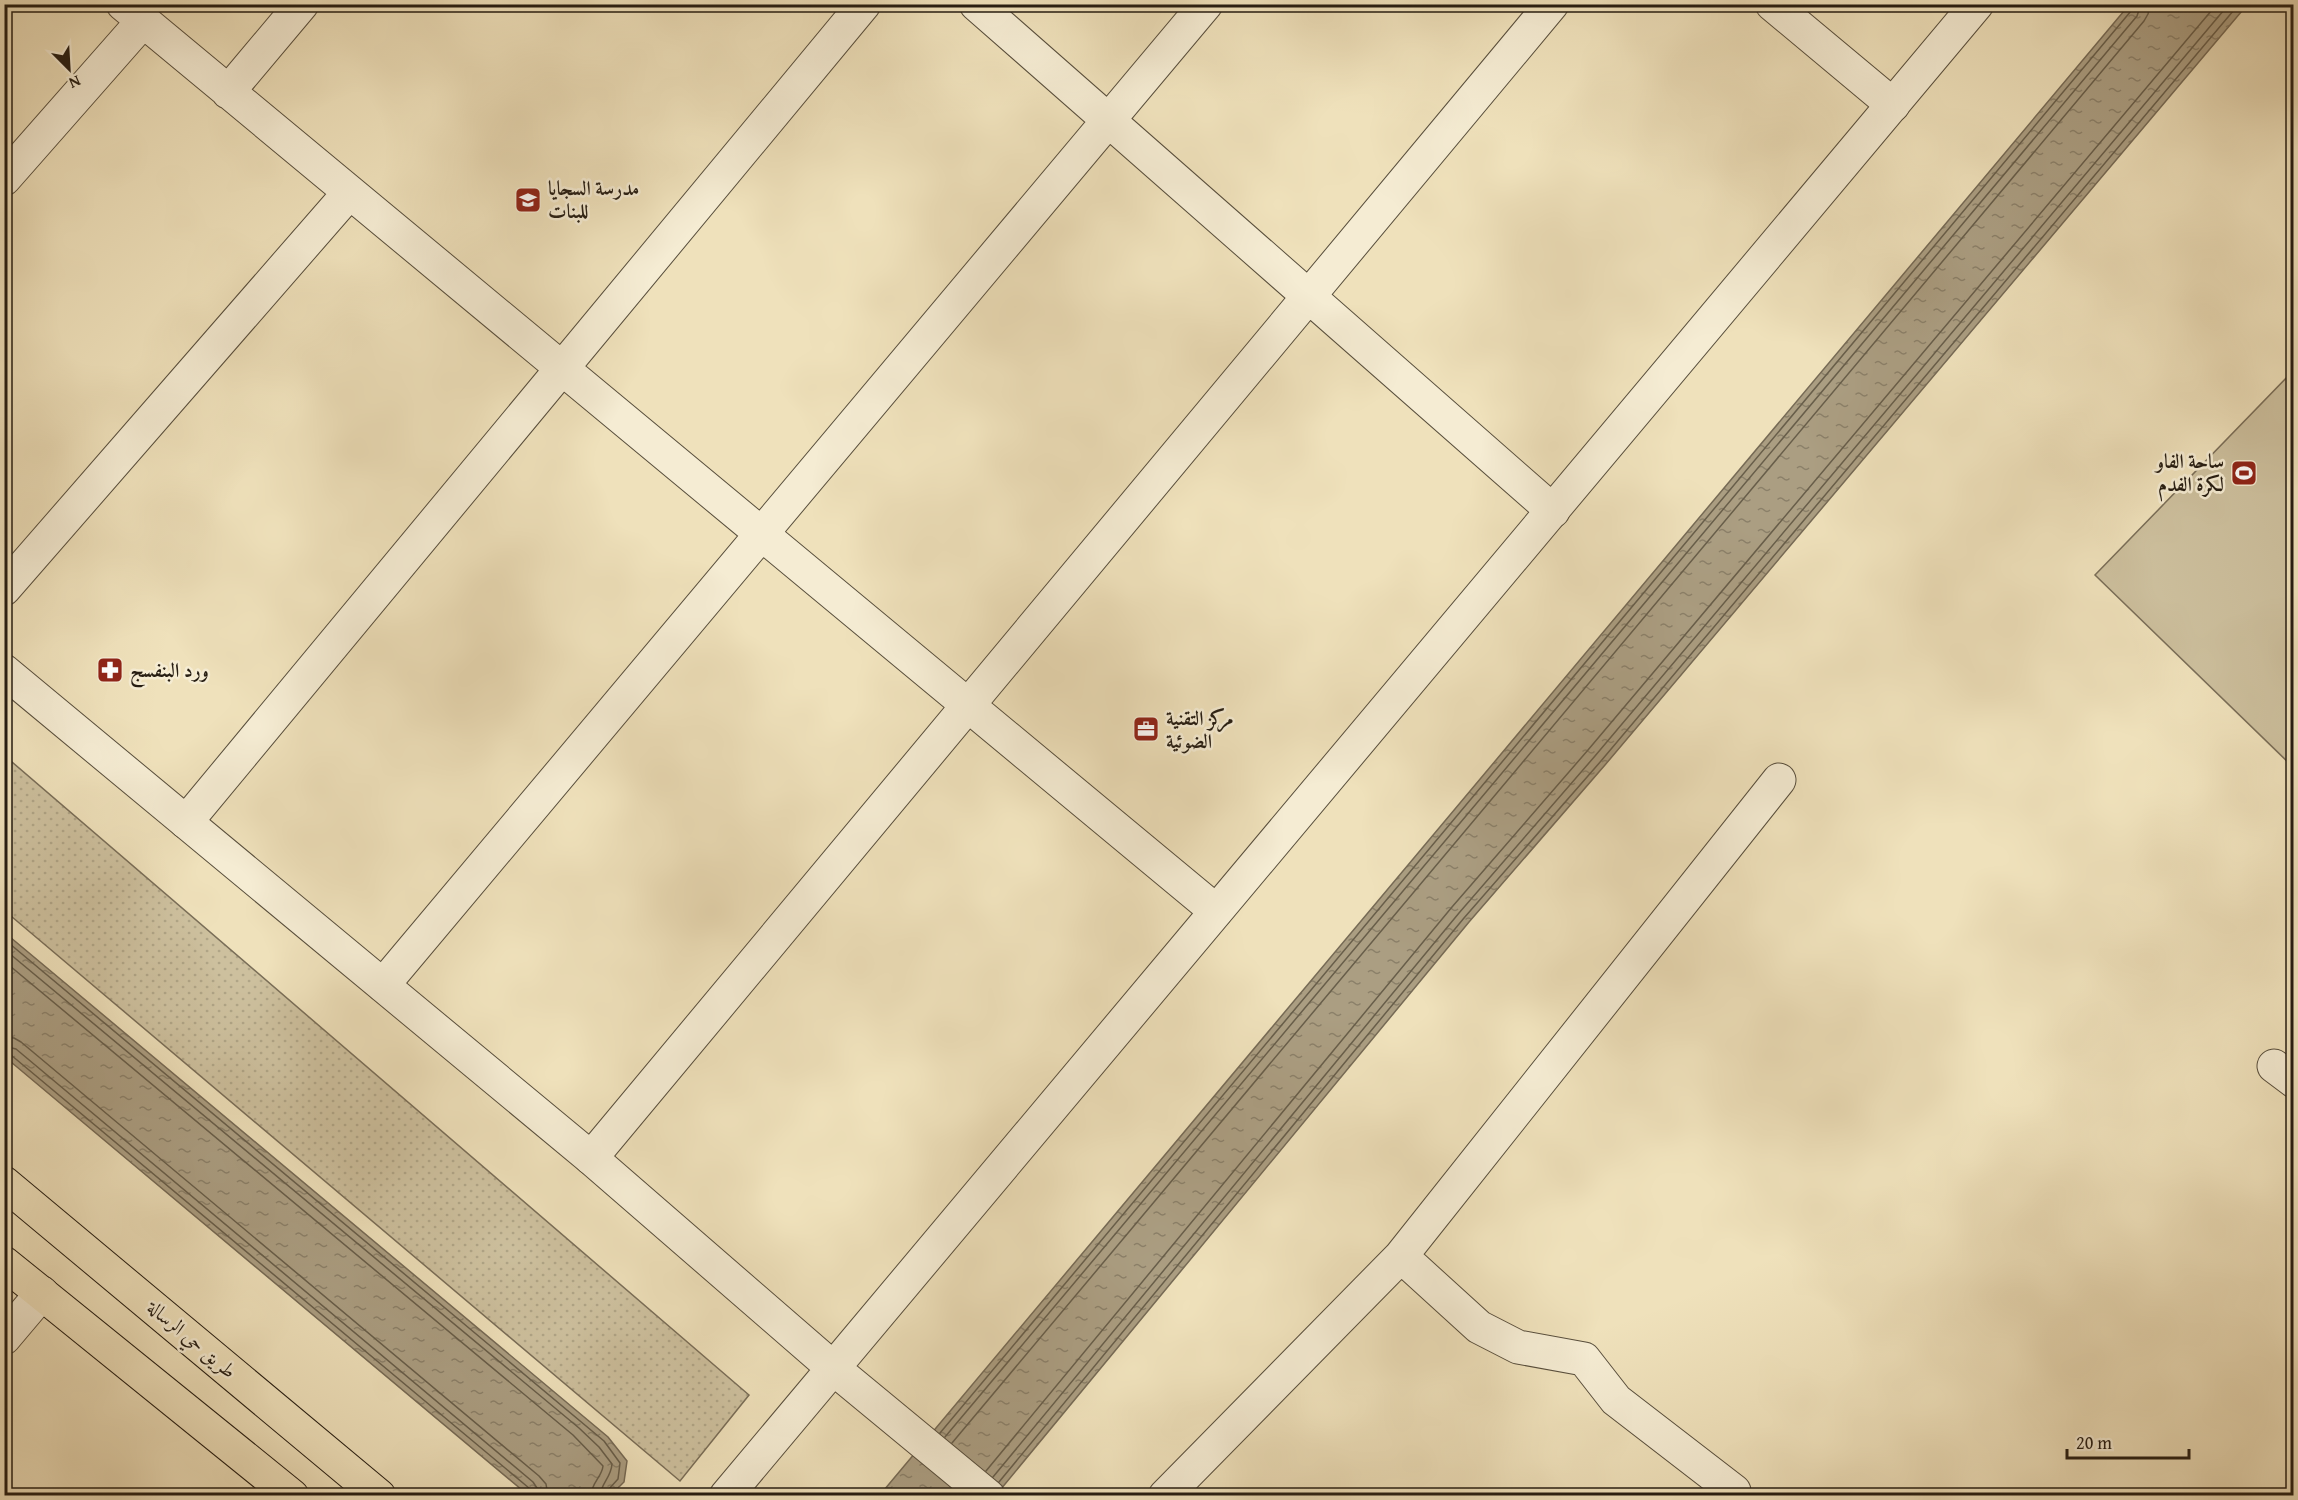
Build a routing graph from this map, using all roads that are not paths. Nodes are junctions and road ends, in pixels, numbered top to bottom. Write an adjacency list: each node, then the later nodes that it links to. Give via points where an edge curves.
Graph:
1 (302, 4): 9 (street)
2 (864, 4): 15 (street)
3 (976, 4): 11 (street)
4 (1206, 4): 11 (street)
5 (1552, 4): 14 (street)
6 (1772, 4): 10 (street)
7 (1977, 4): 10 (street)
8 (133, 13): 9 (street); 12 (street)
9 (228, 92): 13 (street)
10 (1893, 105): 16 (street)
11 (1108, 121): 14 (street); 17 (street)
12 (4, 179)
13 (350, 193): 15 (street); 18 (street)
14 (1309, 296): 16 (street); 20 (street)
15 (562, 369): 17 (street); 22 (street)
16 (1552, 511): 23 (street)
17 (762, 534): 20 (street); 24 (street)
18 (4, 589)
19 (4, 671): 22 (street)
20 (968, 705): 23 (street); 25 (street)
21 (1779, 780): 27 (street)
22 (186, 822): 24 (street)
23 (1216, 911): 31 (street)
24 (383, 985): 25 (street)
25 (591, 1158): 31 (street)
26 (4, 1183): 33 (main road, طريق حي الرسالة)
27 (1401, 1256): 36 (street); 37 (street, via 1479,1327 1518,1347 1584,1359 1616,1400 1734,1491)
28 (4, 1263): 29 (main road)
29 (42, 1293): 30 (street); 32 (main road)
30 (4, 1338)
31 (833, 1368): 34 (street); 35 (street)
32 (292, 1496)
33 (378, 1496)
34 (726, 1496)
35 (988, 1496)
36 (1165, 1496)
37 (1735, 1496)

